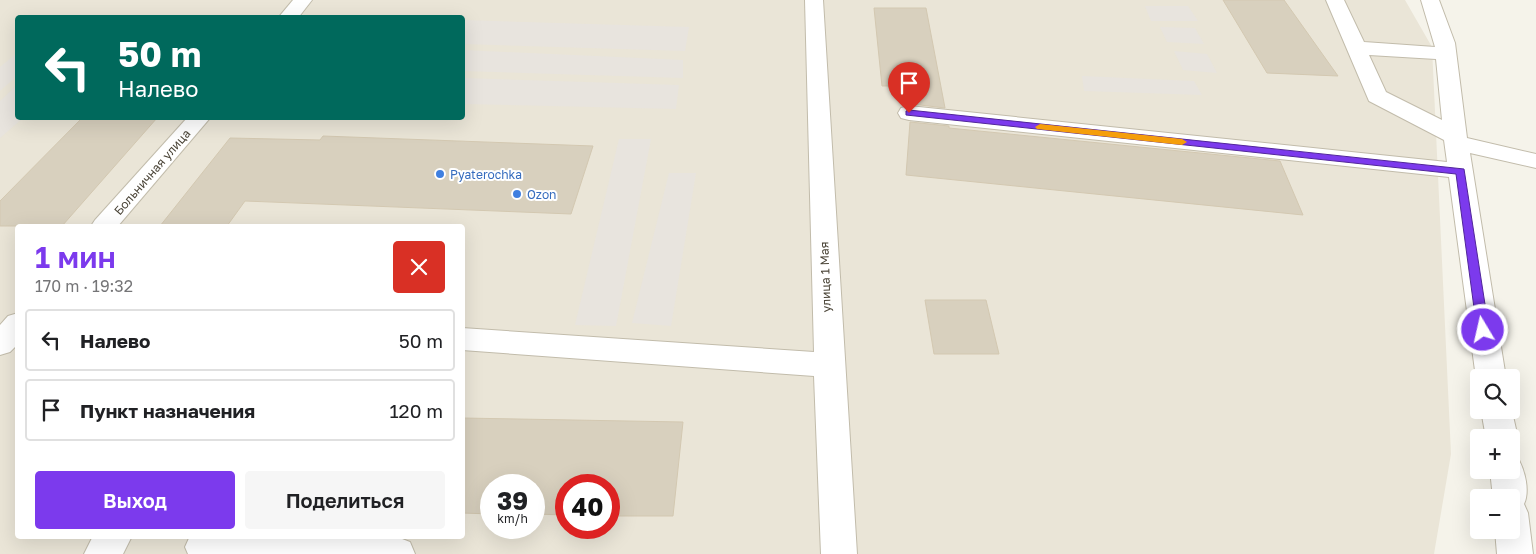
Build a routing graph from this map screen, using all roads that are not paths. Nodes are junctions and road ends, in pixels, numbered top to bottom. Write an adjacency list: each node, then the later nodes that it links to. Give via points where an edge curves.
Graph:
1 (303, 0): 5 (street)
2 (814, 0): 19 (street, улица 1 Мая)
3 (1336, 0): 6 (street)
4 (1430, 0): 7 (street)
5 (290, 15)
6 (1356, 48): 7 (street); 10 (street, via 1377,96)
7 (1446, 54): 10 (street)
8 (909, 113): 12 (street)
9 (198, 120): 13 (street, Больничная улица)
10 (1456, 139): 11 (street); 12 (street)
11 (1536, 161)
12 (1460, 172): 20 (street)
13 (106, 224)
14 (0, 311): 15 (street)
15 (15, 312)
16 (15, 327): 18 (street)
17 (465, 339): 19 (street)
18 (0, 344)
19 (829, 365): 26 (street, улица 1 Мая)
20 (1491, 369)
21 (112, 539): 24 (street)
22 (1514, 539): 27 (street)
23 (203, 547): 25 (street)
24 (102, 554)
25 (397, 554)
26 (840, 554)
27 (1515, 554)

